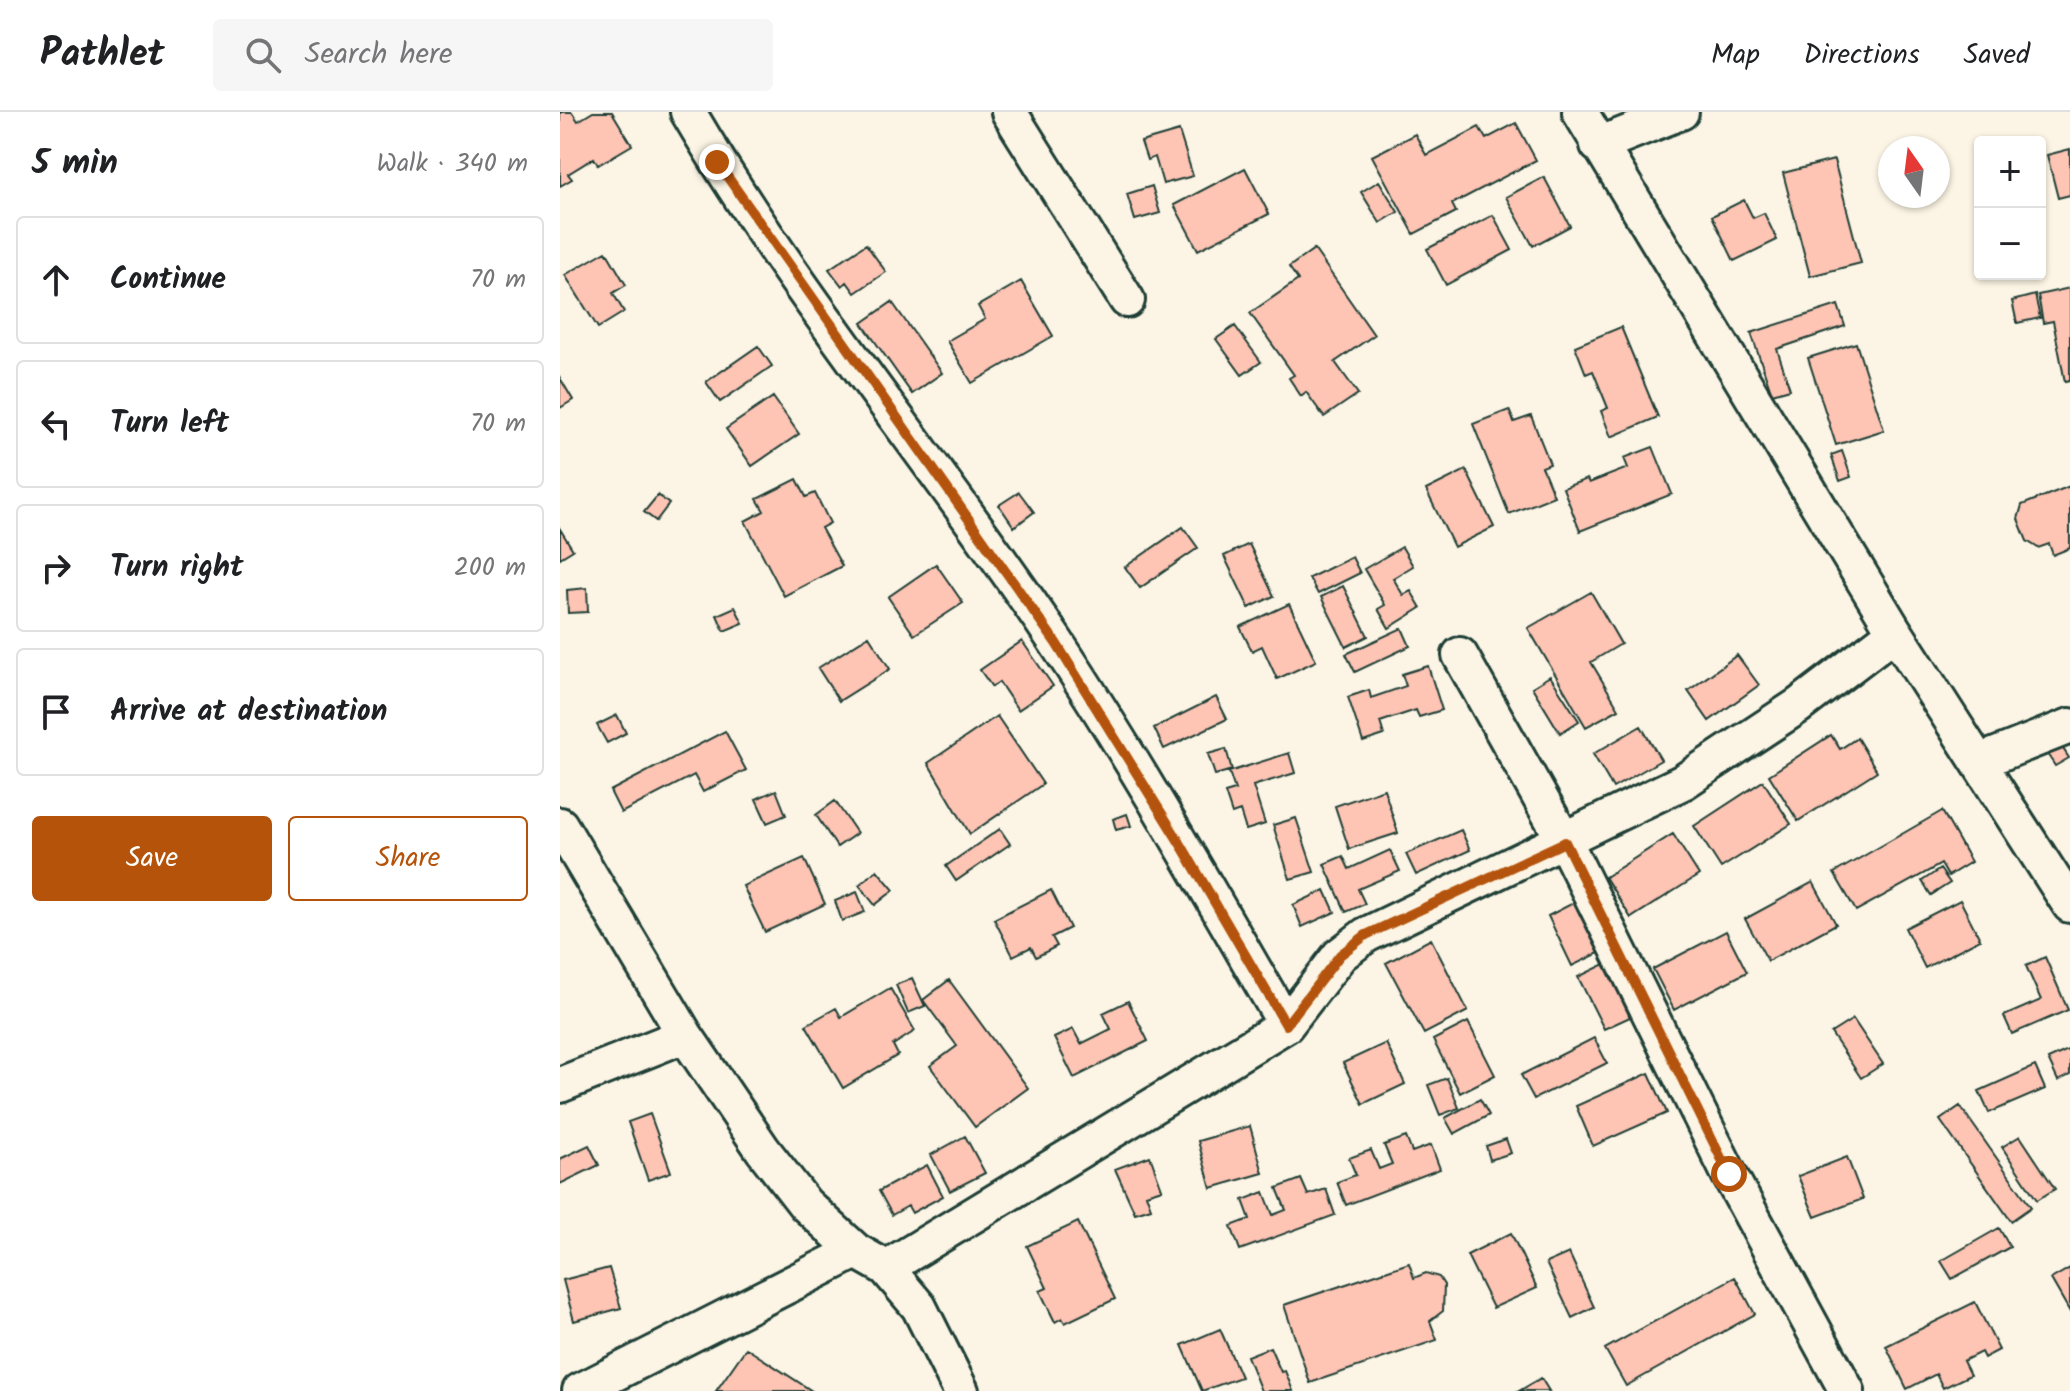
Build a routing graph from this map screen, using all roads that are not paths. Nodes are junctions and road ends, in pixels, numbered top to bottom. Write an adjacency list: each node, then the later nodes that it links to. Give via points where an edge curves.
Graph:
1 (688, 112): 14 (street, via 831,329 1056,643)
2 (1009, 112): 6 (street)
3 (1580, 112): 5 (street)
4 (1681, 112): 5 (street)
5 (1598, 145): 7 (street)
6 (1127, 300)
7 (1895, 632): 10 (street); 12 (street, via 1798,706 1683,782)
8 (1460, 655): 12 (street)
9 (2070, 726): 10 (street)
10 (1981, 761): 13 (street)
11 (560, 825): 15 (street)
12 (1565, 842): 14 (street, via 1366,935 1340,955); 21 (street, via 1729,1174)
13 (2070, 905)
14 (1286, 1025): 18 (street)
15 (685, 1035): 16 (street); 17 (street, via 805,1204)
16 (560, 1085)
17 (856, 1251): 18 (street); 19 (street)
18 (886, 1268): 20 (street, via 919,1307)
19 (580, 1391)
20 (961, 1391)
21 (1847, 1391)

